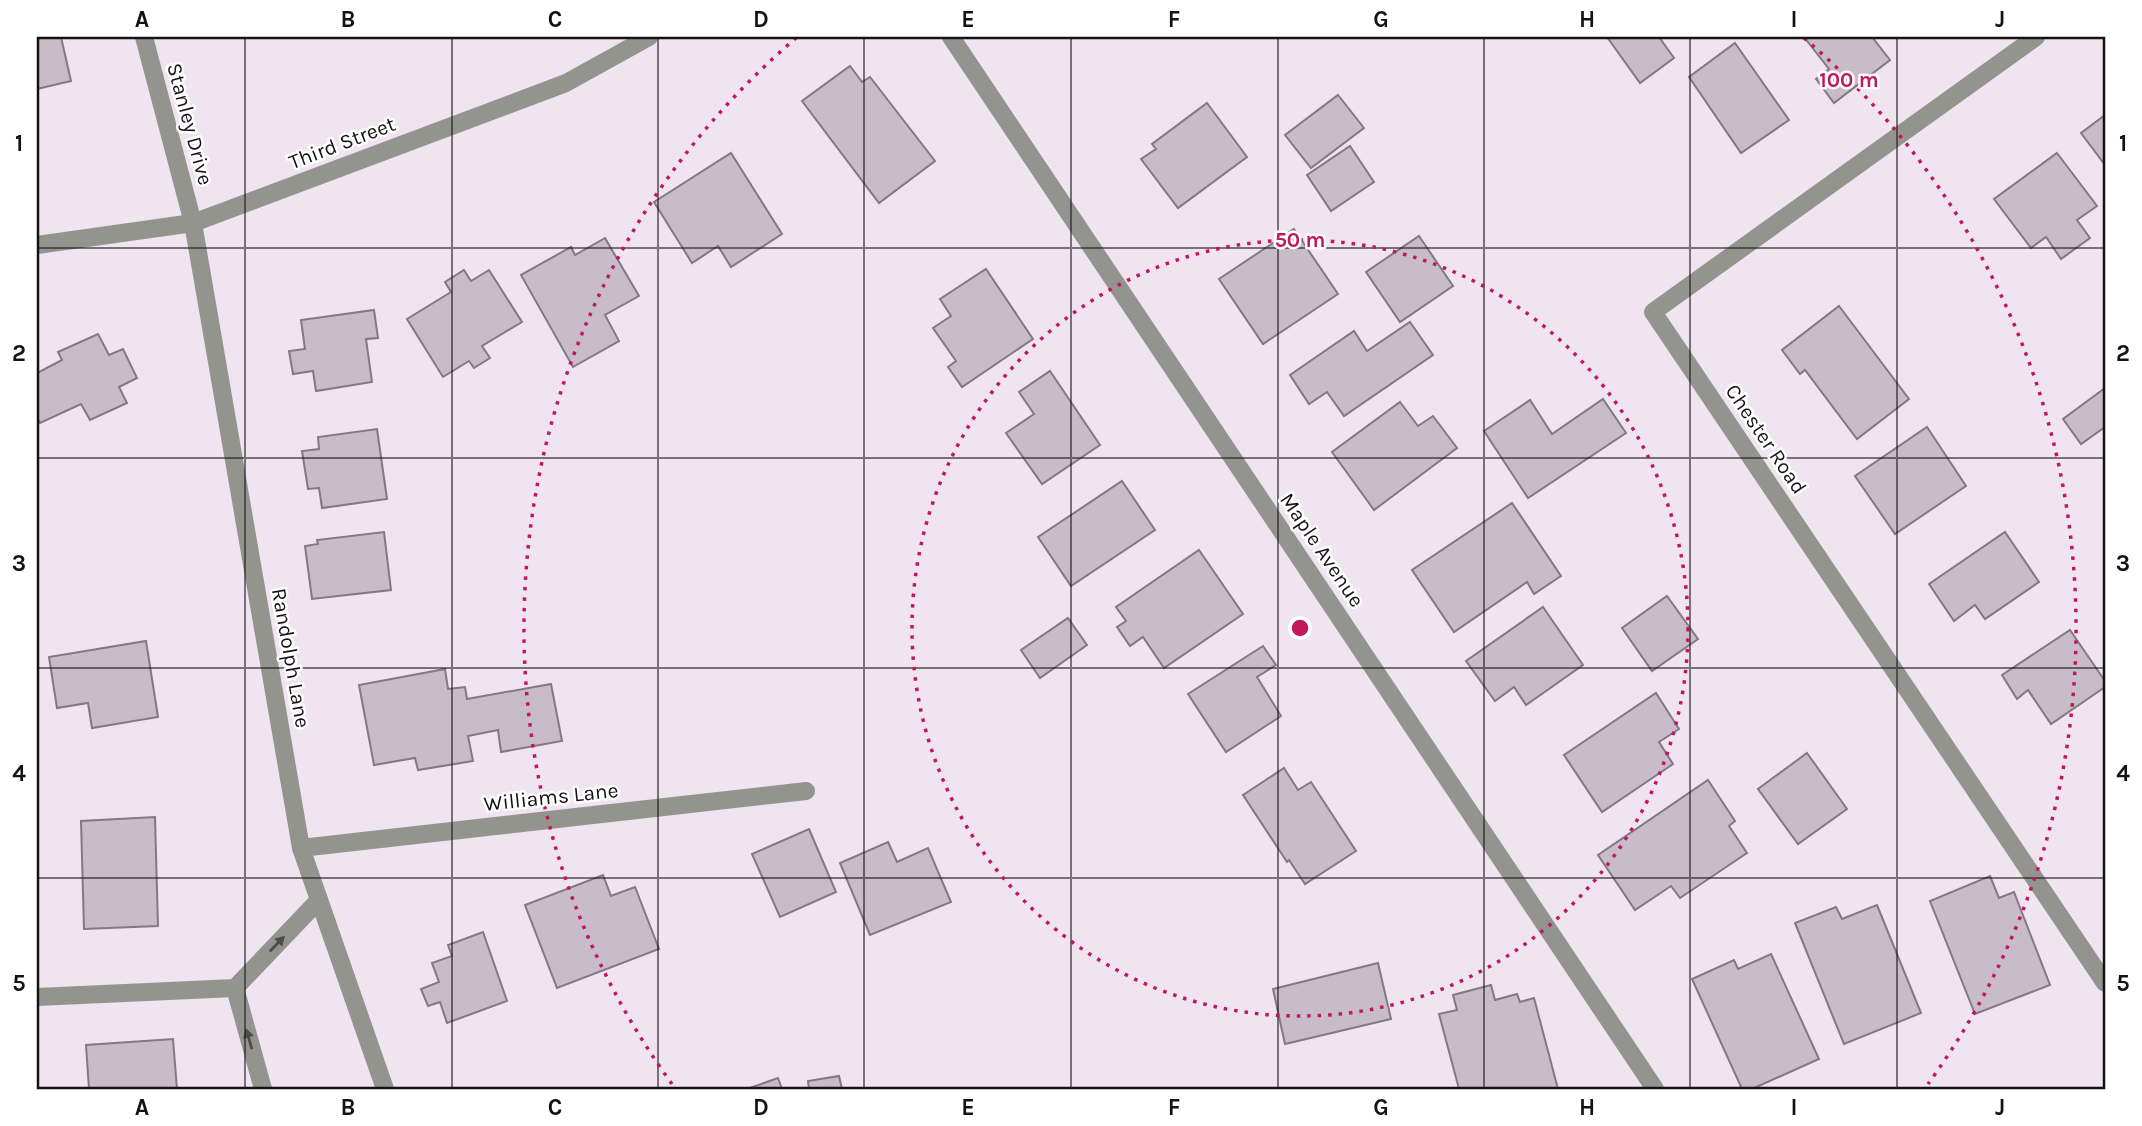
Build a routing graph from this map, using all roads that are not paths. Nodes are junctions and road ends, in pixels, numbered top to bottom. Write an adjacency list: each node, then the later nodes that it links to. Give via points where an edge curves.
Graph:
1 (144, 37): 5 (street, Stanley Drive)
2 (649, 37): 5 (street, Third Street, via 566,83)
3 (951, 37): 15 (street, Maple Avenue)
4 (2036, 37): 10 (street, Chester Road, via 1653,312)
5 (193, 223): 6 (street, Third Street); 8 (street, Randolph Lane)
6 (37, 245)
7 (806, 791): 8 (street, Williams Lane)
8 (301, 848): 9 (street, Randolph Lane)
9 (319, 900): 11 (street, one-way to 9); 14 (street, Randolph Lane)
10 (2105, 983)
11 (234, 988): 12 (street); 13 (street, one-way to 11)
12 (37, 997)
13 (263, 1089)
14 (385, 1089)
15 (1655, 1089)

